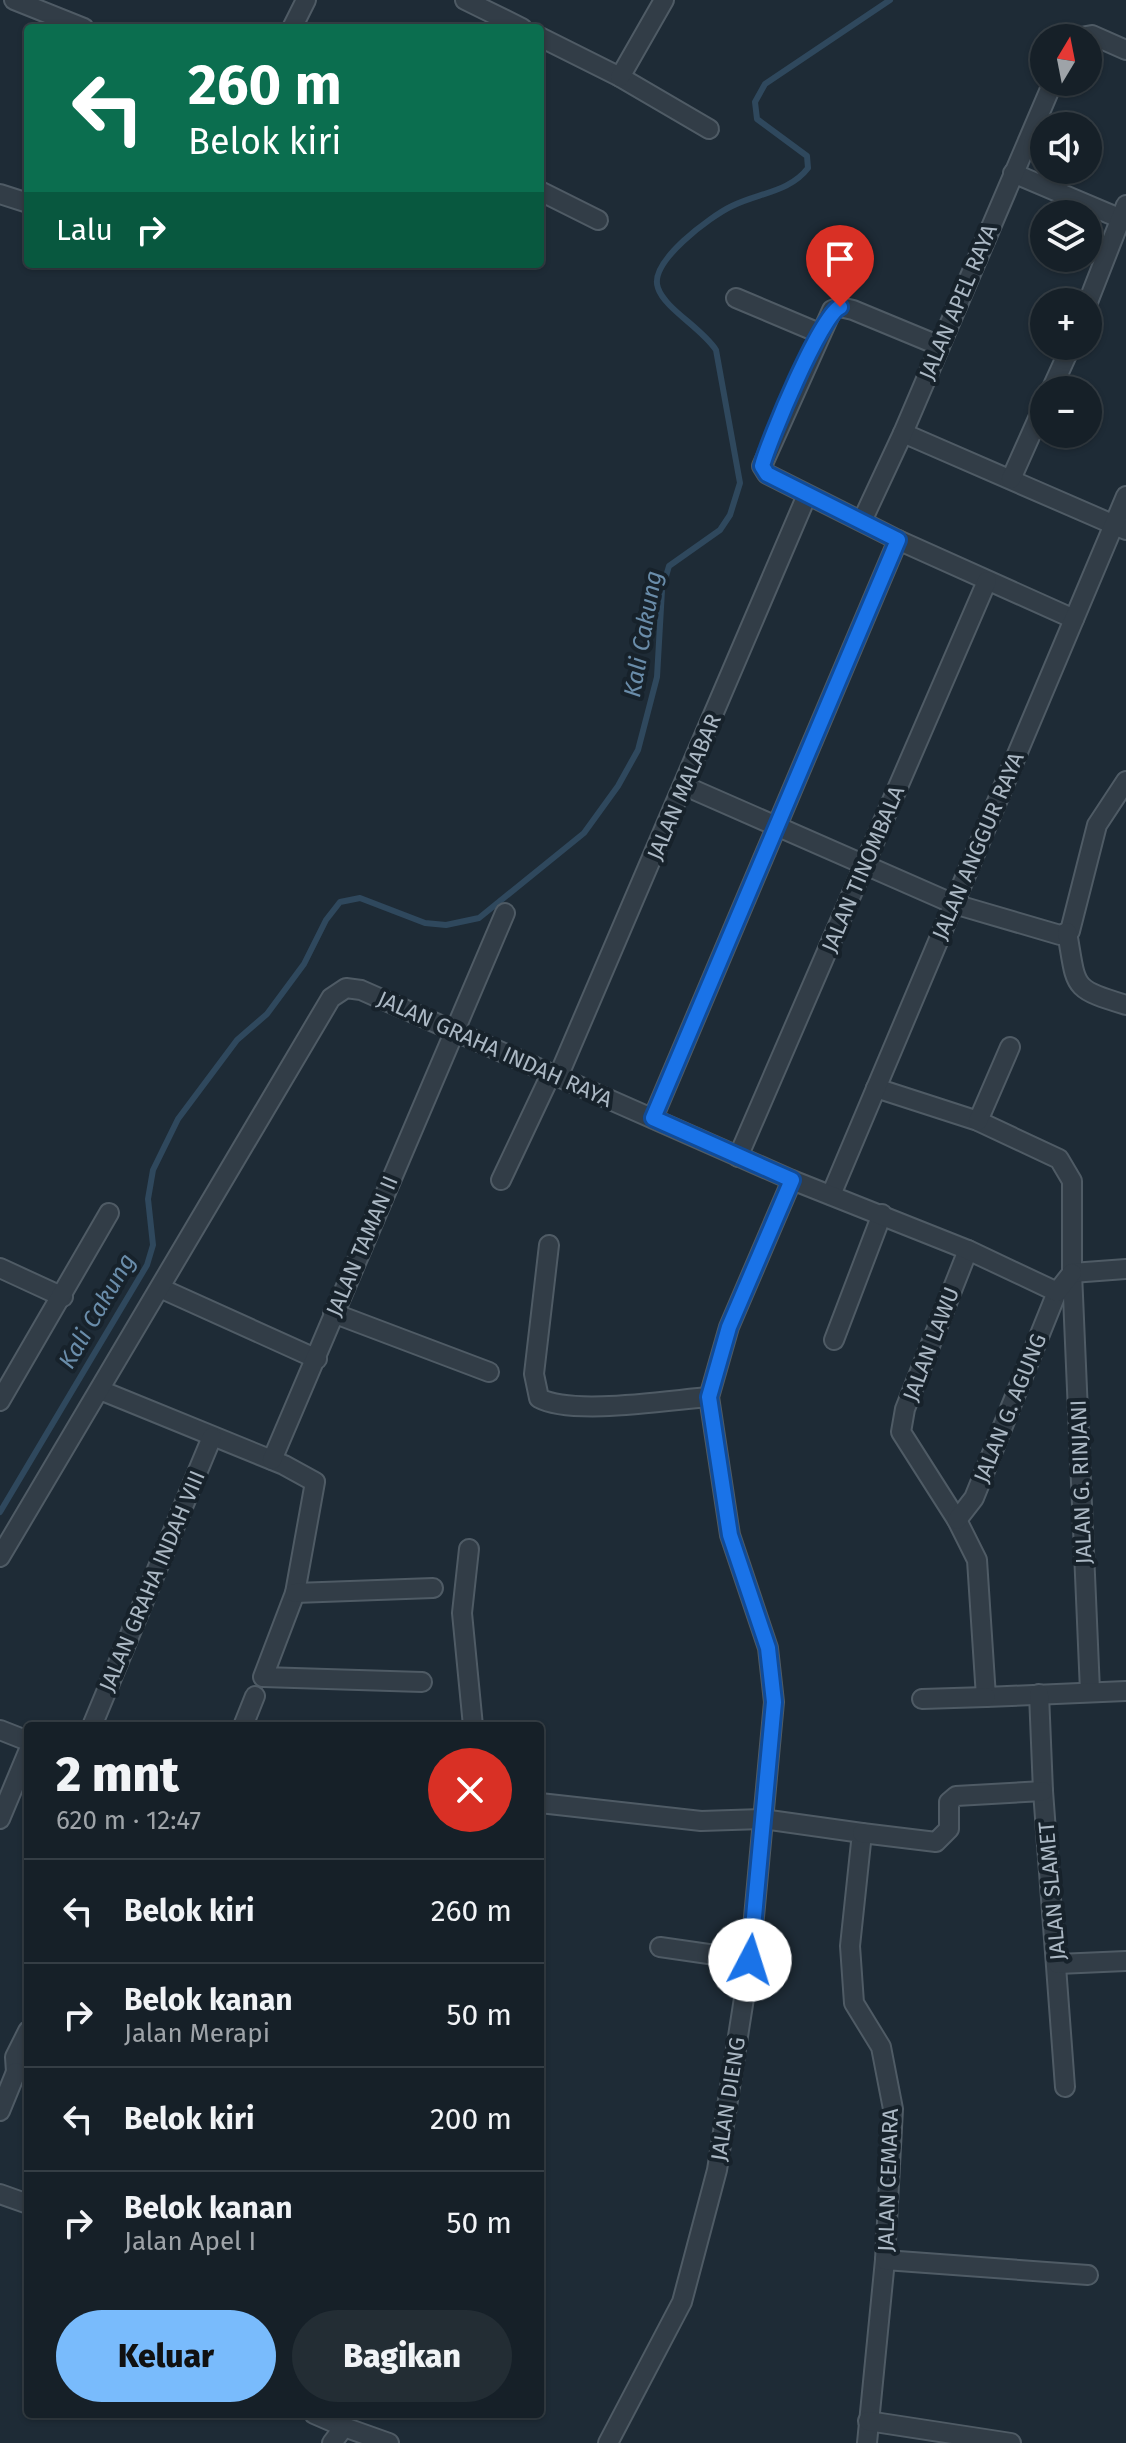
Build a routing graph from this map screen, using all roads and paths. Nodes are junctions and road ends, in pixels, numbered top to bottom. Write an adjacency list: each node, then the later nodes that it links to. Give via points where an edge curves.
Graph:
1 (14, 0): 5 (street)
2 (306, 0): 6 (street)
3 (664, 0): 11 (street)
4 (470, 1): 7 (street)
5 (74, 24)
6 (294, 24)
7 (514, 24)
8 (544, 39): 11 (street)
9 (1102, 39): 10 (street)
10 (1126, 50)
11 (620, 77): 13 (street)
12 (1047, 96): 14 (street, JALAN APEL RAYA)
13 (709, 129)
14 (1013, 173): 18 (street); 23 (street, JALAN APEL RAYA)
15 (544, 193): 19 (street)
16 (0, 194): 17 (street)
17 (24, 202)
18 (1124, 215): 20 (street)
19 (598, 220)
20 (1094, 288)
21 (736, 298): 22 (street)
22 (819, 333): 23 (street, via 832,310 840,307); 27 (street, via 764,460 767,474)
23 (940, 346): 24 (street, JALAN APEL RAYA)
24 (903, 433): 26 (street); 29 (street, JALAN APEL RAYA)
25 (1030, 436): 26 (street)
26 (1011, 479): 30 (street)
27 (807, 495): 29 (street); 35 (street, JALAN MALABAR)
28 (1126, 496): 30 (street, JALAN ANGGUR RAYA)
29 (862, 521): 31 (street)
30 (1120, 527): 33 (street, JALAN ANGGUR RAYA)
31 (898, 540): 32 (street); 36 (street)
32 (987, 581): 33 (street); 37 (street, JALAN TINOMBALA)
33 (1074, 619): 38 (street, JALAN ANGGUR RAYA)
34 (1126, 781): 40 (street, via 1097,825)
35 (685, 786): 36 (street); 44 (street, JALAN MALABAR)
36 (777, 827): 37 (street); 46 (street)
37 (865, 867): 38 (street); 48 (street, JALAN TINOMBALA)
38 (954, 904): 40 (street, via 1060,935); 45 (street, JALAN ANGGUR RAYA)
39 (505, 913): 42 (street, JALAN TAMAN II)
40 (1067, 932): 41 (street, via 1078,986)
41 (1126, 1005)
42 (453, 1033): 44 (street, JALAN GRAHA INDAH RAYA); 59 (street, JALAN GRAHA INDAH RAYA, via 361,990 346,988 331,998); 62 (street, JALAN TAMAN II)
43 (1010, 1047): 47 (street)
44 (555, 1075): 46 (street, JALAN GRAHA INDAH RAYA); 49 (street, JALAN MALABAR)
45 (876, 1088): 47 (street, JALAN G. RINJANI); 51 (street, JALAN ANGGUR RAYA)
46 (653, 1118): 48 (street, JALAN GRAHA INDAH RAYA)
47 (978, 1121): 58 (street, JALAN G. RINJANI, via 1059,1159 1072,1181)
48 (738, 1157): 50 (street, JALAN GRAHA INDAH RAYA)
49 (501, 1180)
50 (792, 1180): 51 (street, JALAN GRAHA INDAH RAYA); 68 (street, JALAN DIENG, via 729,1327)
51 (831, 1195): 53 (street, JALAN GRAHA INDAH RAYA)
52 (109, 1213): 61 (street)
53 (882, 1214): 55 (street, JALAN GRAHA INDAH RAYA); 63 (street)
54 (549, 1245): 68 (street, via 534,1374 539,1398 611,1406)
55 (968, 1250): 60 (street, JALAN GRAHA INDAH RAYA); 71 (street, JALAN LAWU, via 905,1409 901,1432)
56 (0, 1268): 61 (street)
57 (1126, 1269): 58 (street)
58 (1072, 1273): 60 (street); 77 (street, JALAN G. RINJANI)
59 (160, 1288): 64 (street); 66 (street, JALAN GRAHA INDAH RAYA)
60 (1057, 1292): 71 (street, JALAN G. AGUNG, via 974,1498)
61 (63, 1297): 67 (street)
62 (333, 1313): 64 (street, JALAN TAMAN II); 65 (street)
63 (834, 1340)
64 (317, 1359): 70 (street, JALAN TAMAN II)
65 (489, 1372)
66 (100, 1390): 69 (street); 73 (street, JALAN GRAHA INDAH RAYA)
67 (2, 1394)
68 (709, 1397): 92 (street, JALAN DIENG, via 730,1535 768,1648 774,1702)
69 (212, 1437): 70 (street); 83 (street, JALAN GRAHA INDAH VIII)
70 (272, 1460): 75 (street, via 315,1482)
71 (957, 1520): 81 (street, via 977,1560)
72 (469, 1549): 85 (street, via 462,1613)
73 (0, 1557)
74 (433, 1588): 75 (street)
75 (295, 1593): 76 (street, via 263,1677)
76 (422, 1682)
77 (1090, 1691): 78 (street); 79 (street)
78 (1126, 1691)
79 (1039, 1694): 81 (street); 89 (street, JALAN SLAMET)
80 (255, 1696): 84 (street)
81 (986, 1697): 82 (street)
82 (922, 1699)
83 (94, 1722)
84 (245, 1722)
85 (473, 1722)
86 (0, 1730): 87 (street)
87 (24, 1739)
88 (24, 1762): 91 (street)
89 (1043, 1791): 93 (street, via 956,1796 949,1802 949,1829 936,1842); 97 (street, JALAN SLAMET)
90 (544, 1803): 92 (street, via 701,1821)
91 (0, 1819)
92 (762, 1819): 93 (street); 95 (street, JALAN DIENG)
93 (862, 1833): 104 (street, JALAN CEMARA, via 850,1946 854,2003 881,2047 893,2109)
94 (660, 1947): 95 (street)
95 (750, 1960): 111 (street, JALAN DIENG, via 717,2170 682,2302)
96 (1126, 1961): 97 (street)
97 (1058, 1964): 100 (street, JALAN SLAMET)
98 (24, 2039): 99 (street)
99 (15, 2071): 101 (street)
100 (1065, 2087)
101 (0, 2111)
102 (0, 2194): 103 (street)
103 (24, 2203)
104 (885, 2260): 105 (street); 107 (street, JALAN CEMARA)
105 (1088, 2275)
106 (323, 2418): 108 (street)
107 (868, 2421): 112 (street, JALAN CEMARA); 113 (street)
108 (344, 2427): 109 (street); 110 (street)
109 (332, 2443)
110 (389, 2443)
111 (608, 2443)
112 (867, 2443)
113 (1011, 2443)

